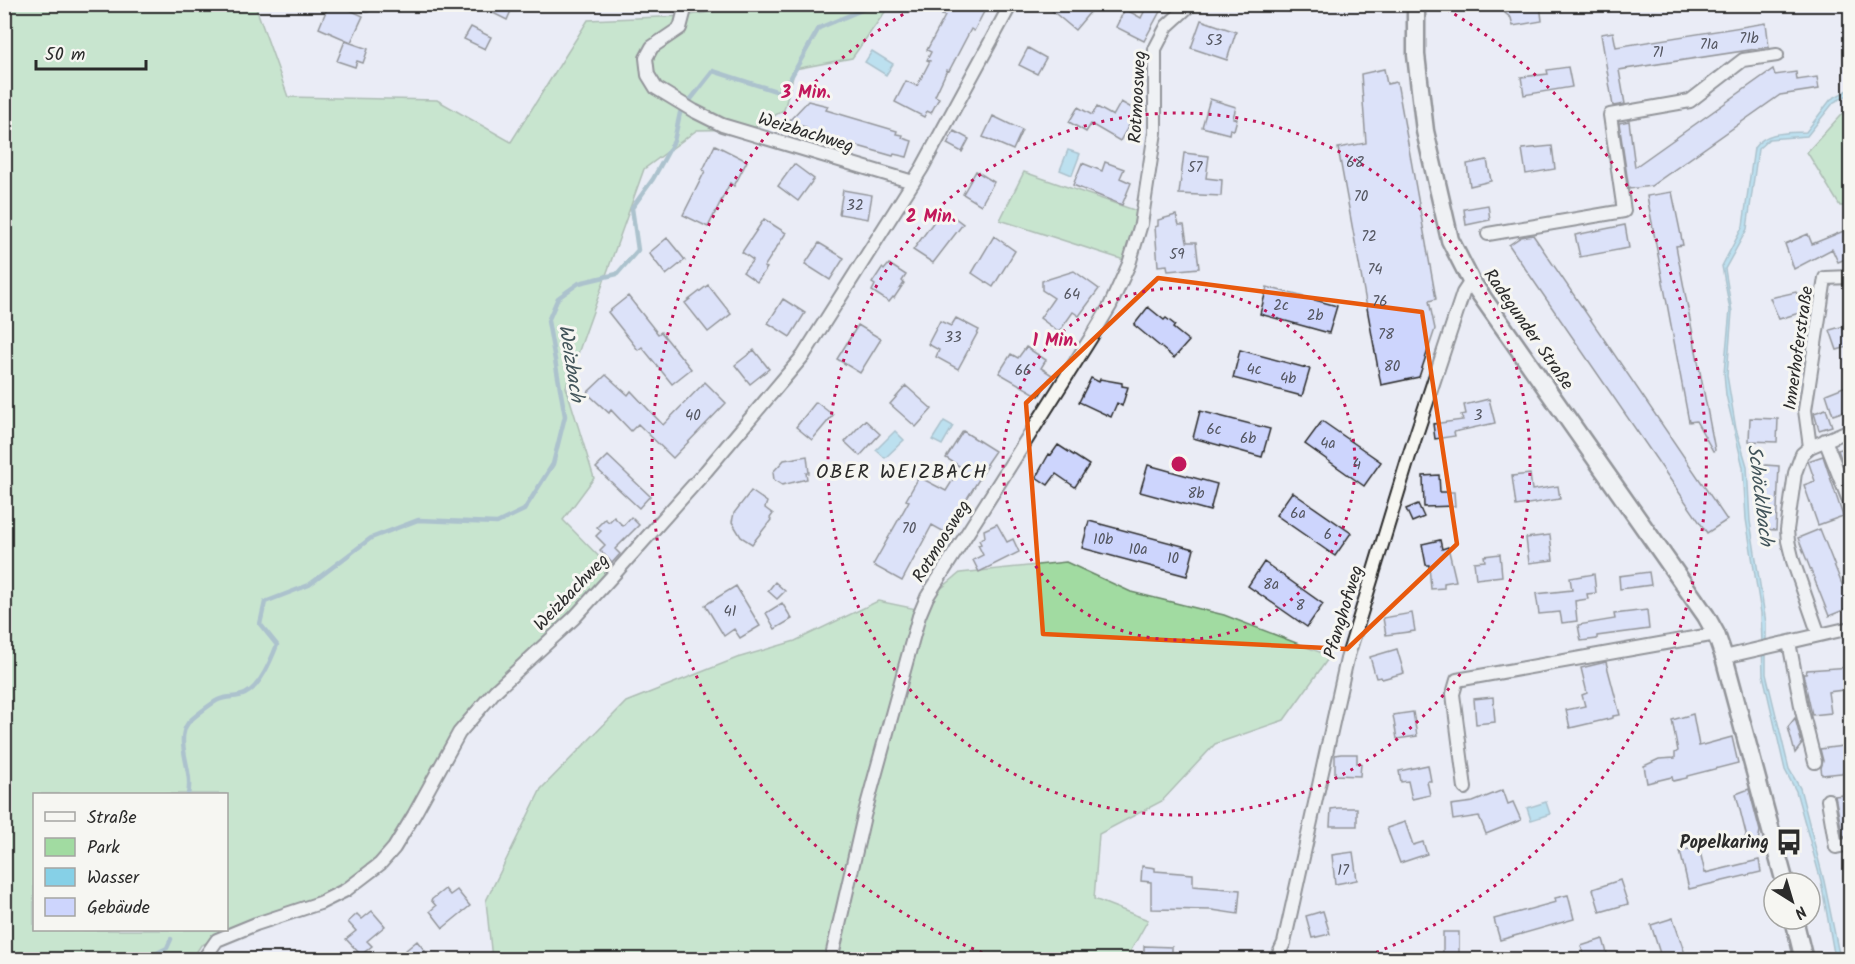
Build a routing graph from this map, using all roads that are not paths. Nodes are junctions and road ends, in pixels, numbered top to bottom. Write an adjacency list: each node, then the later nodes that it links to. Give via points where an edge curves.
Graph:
1 (682, 4): 6 (street, Weizbachweg, via 680,28 652,47 646,58 648,75 656,88 722,125)
2 (1011, 4): 6 (street, Weizbachweg)
3 (1191, 4): 26 (street, Rotmoosweg, via 1167,26 1155,49 1155,132 1141,224 1129,264 1110,306 927,597 919,616 864,816)
4 (1416, 4): 9 (main road, Radegunder Straße, via 1416,55 1425,131 1450,240)
5 (1777, 55): 7 (street, via 1743,60 1689,101 1610,115 1624,211)
6 (913, 182): 25 (street, Weizbachweg, via 803,356 608,581 495,691 459,733 414,815 380,864 346,890 320,903 216,940)
7 (1488, 234)
8 (1851, 277): 12 (street, Innerhoferstraße, via 1826,278 1805,410)
9 (1471, 282): 15 (main road, Radegunder Straße); 27 (street, Pfanghofweg, via 1463,293 1409,456 1347,658 1284,943)
10 (1851, 430): 11 (street)
11 (1825, 440): 12 (street); 13 (street)
12 (1810, 447): 16 (street, via 1798,462 1787,530 1793,561)
13 (1851, 503)
14 (1851, 628): 16 (street)
15 (1716, 634): 18 (main road, Radegunder Straße); 20 (street, via 1457,680 1453,694)
16 (1819, 635): 17 (street)
17 (1789, 642): 18 (street); 19 (street)
18 (1724, 657): 23 (main road, Radegunder Straße)
19 (1815, 762)
20 (1465, 788)
21 (1828, 801): 22 (street, via 1836,847)
22 (1851, 844)
23 (1782, 871)
24 (1797, 931): 28 (main road)
25 (203, 960)
26 (831, 960)
27 (1276, 960)
28 (1804, 960)

